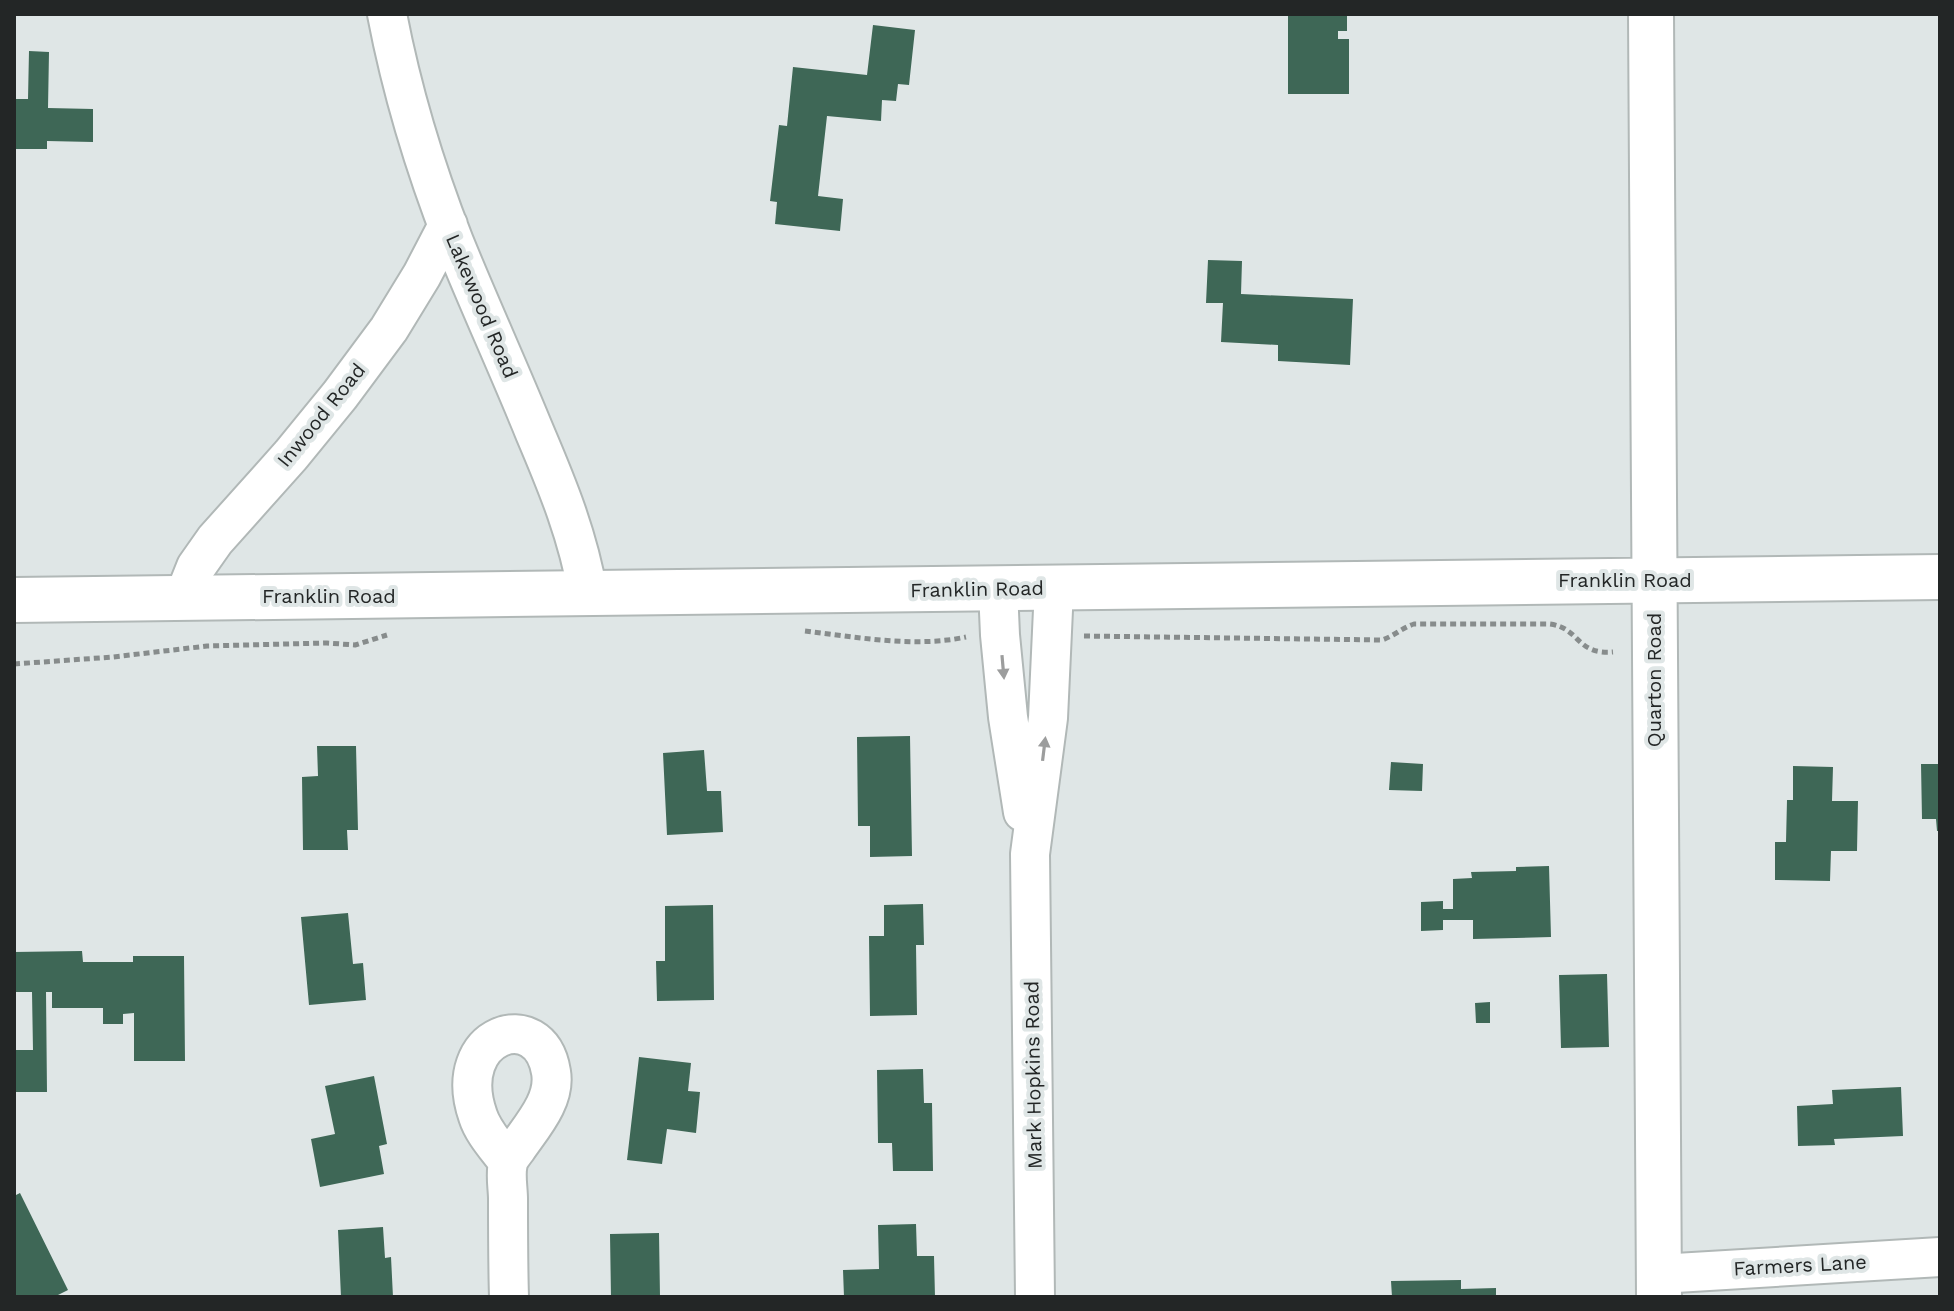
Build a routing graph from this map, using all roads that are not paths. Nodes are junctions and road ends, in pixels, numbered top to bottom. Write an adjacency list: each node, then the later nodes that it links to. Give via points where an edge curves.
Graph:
1 (387, 14): 3 (street, Lakewood Road, via 412,120)
2 (1651, 14): 5 (street, Quarton Road)
3 (448, 225): 8 (street, Lakewood Road, via 564,504); 9 (street, Inwood Road, via 389,329 291,455 215,540)
4 (1940, 577): 5 (street, Franklin Road)
5 (1654, 580): 6 (street, Franklin Road); 14 (street, Quarton Road)
6 (1054, 588): 7 (street, Franklin Road); 11 (street, Mark Hopkins Road, one-way to 6, via 1048,718)
7 (998, 589): 8 (street, Franklin Road); 11 (street, Mark Hopkins Road, one-way to 11, via 1008,717)
8 (588, 594): 9 (street, Franklin Road)
9 (184, 597): 10 (street, Franklin Road)
10 (14, 600)
11 (1030, 854): 16 (street, Mark Hopkins Road)
12 (508, 1162): 15 (street)
13 (1940, 1257): 14 (street, Farmers Lane)
14 (1659, 1285)
15 (509, 1297)
16 (1035, 1297)

